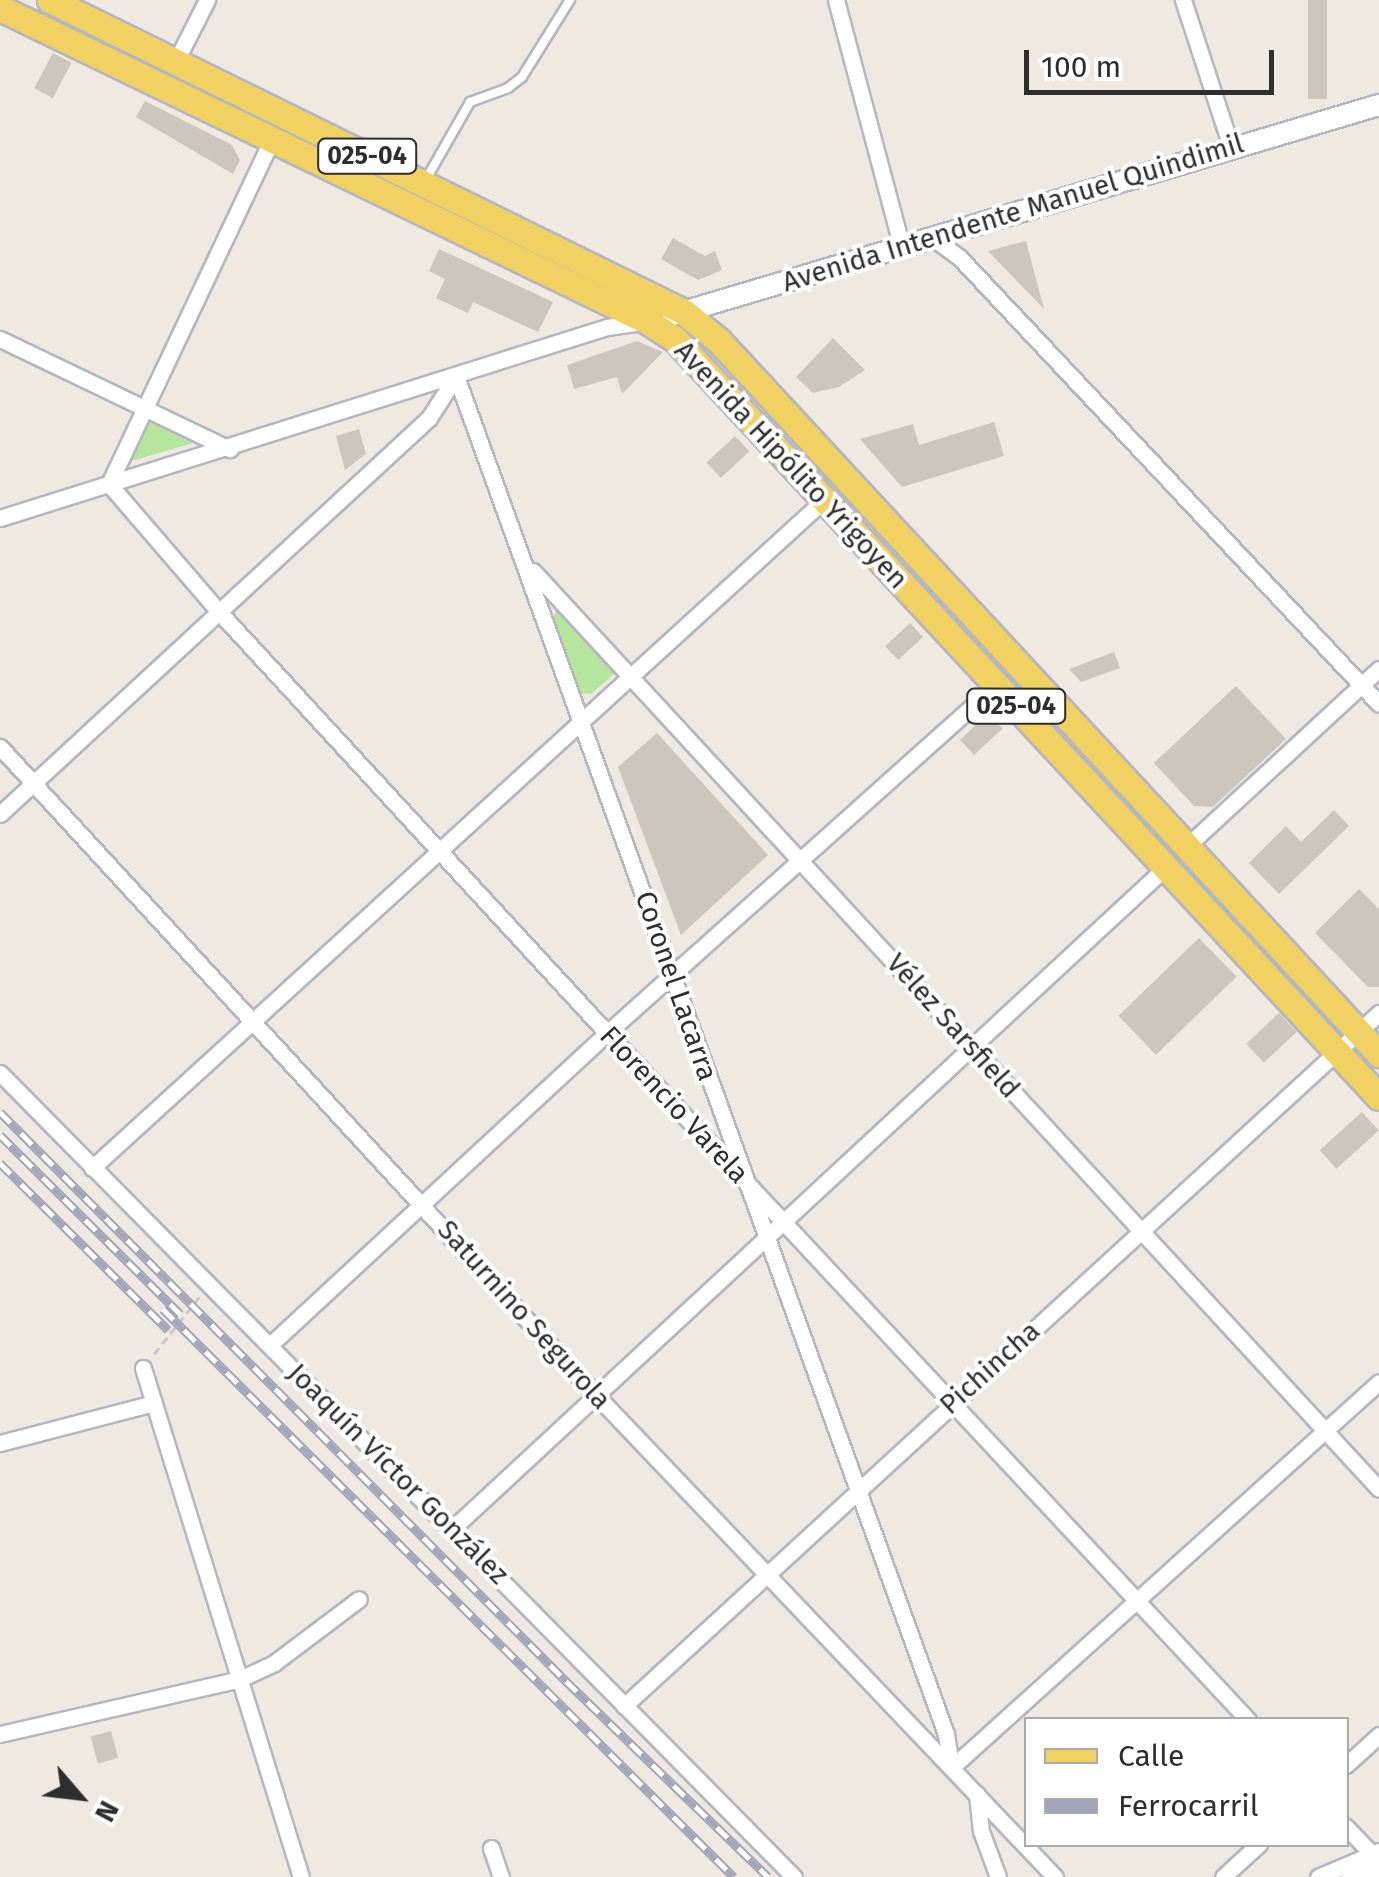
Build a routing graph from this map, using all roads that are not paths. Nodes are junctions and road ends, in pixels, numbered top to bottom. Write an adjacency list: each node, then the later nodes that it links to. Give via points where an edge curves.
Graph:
1 (50, 0): 7 (main road, Avenida Hipólito Yrigoyen / 025-04)
2 (207, 0): 7 (street)
3 (570, 0): 11 (lane, via 522,76 470,102)
4 (836, 0): 13 (street)
5 (1183, 0): 10 (street)
6 (0, 8): 9 (main road, Avenida Hipólito Yrigoyen / 025-04)
7 (175, 63): 11 (main road, Avenida Hipólito Yrigoyen / 025-04)
8 (1379, 105): 10 (street, Avenida Intendente Manuel Quindimil)
9 (271, 142): 15 (main road, Avenida Hipólito Yrigoyen / 025-04); 18 (street)
10 (1230, 148): 12 (street, Avenida Intendente Manuel Quindimil)
11 (424, 185): 14 (main road, Avenida Hipólito Yrigoyen / 025-04)
12 (930, 236): 13 (street, Avenida Intendente Manuel Quindimil); 28 (street, via 959,257)
13 (901, 244): 14 (street, Avenida Intendente Manuel Quindimil)
14 (684, 312): 15 (street, Avenida Intendente Manuel Quindimil); 34 (main road, Avenida Hipólito Yrigoyen / 025-04, via 719,341)
15 (647, 321): 17 (street, via 608,327); 21 (main road, Avenida Hipólito Yrigoyen / 025-04, via 696,358)
16 (0, 338): 18 (street)
17 (456, 376): 19 (street); 23 (street, Coronel Lacarra); 24 (street, via 429,418)
18 (142, 409): 19 (street); 20 (street)
19 (230, 449): 20 (street)
20 (109, 484): 22 (street); 24 (street, Florencio Varela)
21 (825, 499): 26 (street); 27 (main road, Avenida Hipólito Yrigoyen / 025-04)
22 (0, 518)
23 (527, 565): 26 (street, Vélez Sarsfield); 30 (street, Coronel Lacarra)
24 (222, 614): 32 (street); 35 (street, Florencio Varela)
25 (1379, 669): 28 (street)
26 (630, 674): 30 (street); 36 (street, Vélez Sarsfield)
27 (996, 684): 36 (street); 37 (main road, Avenida Hipólito Yrigoyen / 025-04)
28 (1362, 685): 29 (street); 34 (street)
29 (1379, 704)
30 (581, 720): 35 (street); 38 (street, Coronel Lacarra)
31 (0, 746): 32 (street, Saturnino Segurola)
32 (34, 783): 33 (street); 40 (street, Saturnino Segurola)
33 (0, 814)
34 (1188, 846): 41 (main road, Avenida Hipólito Yrigoyen / 025-04)
35 (439, 848): 40 (street); 42 (street, Florencio Varela)
36 (802, 859): 38 (street); 43 (street, Vélez Sarsfield)
37 (1166, 866): 43 (street); 44 (main road, Avenida Hipólito Yrigoyen / 025-04)
38 (672, 974): 42 (street); 49 (street, Coronel Lacarra)
39 (1379, 1013): 41 (street, Pichincha)
40 (253, 1020): 48 (street); 50 (street, Saturnino Segurola)
41 (1358, 1032): 44 (street, Pichincha); 45 (main road, Avenida Hipólito Yrigoyen / 025-04)
42 (607, 1033): 49 (street, Florencio Varela); 50 (street)
43 (971, 1046): 51 (street); 52 (street, Vélez Sarsfield)
44 (1336, 1052): 47 (main road, Avenida Hipólito Yrigoyen / 025-04); 52 (street, Pichincha)
45 (1379, 1054)
46 (0, 1073): 48 (street, Joaquín Víctor González)
47 (1379, 1098)
48 (92, 1168): 54 (street, Joaquín Víctor González)
49 (743, 1179): 51 (street, Florencio Varela); 53 (street, Coronel Lacarra)
50 (422, 1204): 54 (street); 57 (street, Saturnino Segurola)
51 (784, 1223): 53 (street); 58 (street, Florencio Varela)
52 (1140, 1232): 58 (street, Pichincha); 60 (street, Vélez Sarsfield)
53 (766, 1239): 57 (street); 62 (street, Coronel Lacarra)
54 (270, 1345): 64 (street, Joaquín Víctor González)
55 (144, 1368): 59 (street)
56 (1379, 1382): 60 (street)
57 (595, 1394): 64 (street); 65 (street, Saturnino Segurola)
58 (952, 1402): 62 (street, Pichincha); 67 (street, Florencio Varela)
59 (154, 1403): 61 (street); 68 (street)
60 (1326, 1431): 63 (street, Vélez Sarsfield); 67 (street)
61 (0, 1442)
62 (858, 1488): 65 (street, Pichincha); 74 (street, Coronel Lacarra, via 946,1734)
63 (1379, 1489)
64 (452, 1529): 69 (street, Joaquín Víctor González)
65 (766, 1576): 69 (street, Pichincha); 74 (street, Saturnino Segurola)
66 (359, 1599): 68 (street, via 274,1663)
67 (1139, 1601): 70 (street, Florencio Varela); 74 (street)
68 (240, 1679): 71 (street); 82 (street)
69 (624, 1706): 84 (street, Joaquín Víctor González)
70 (1245, 1717)
71 (0, 1734)
72 (1379, 1735): 73 (street)
73 (1349, 1763)
74 (951, 1768): 75 (street, Saturnino Segurola)
75 (977, 1794): 77 (street, Saturnino Segurola); 85 (street, via 981,1831)
76 (1349, 1832): 81 (street)
77 (1024, 1844)
78 (1027, 1847): 86 (street, Saturnino Segurola)
79 (1256, 1847): 87 (street)
80 (491, 1848): 83 (street)
81 (1370, 1864): 88 (street)
82 (301, 1877)
83 (500, 1877)
84 (794, 1877)
85 (998, 1877)
86 (1055, 1877)
87 (1223, 1877)
88 (1318, 1877)

